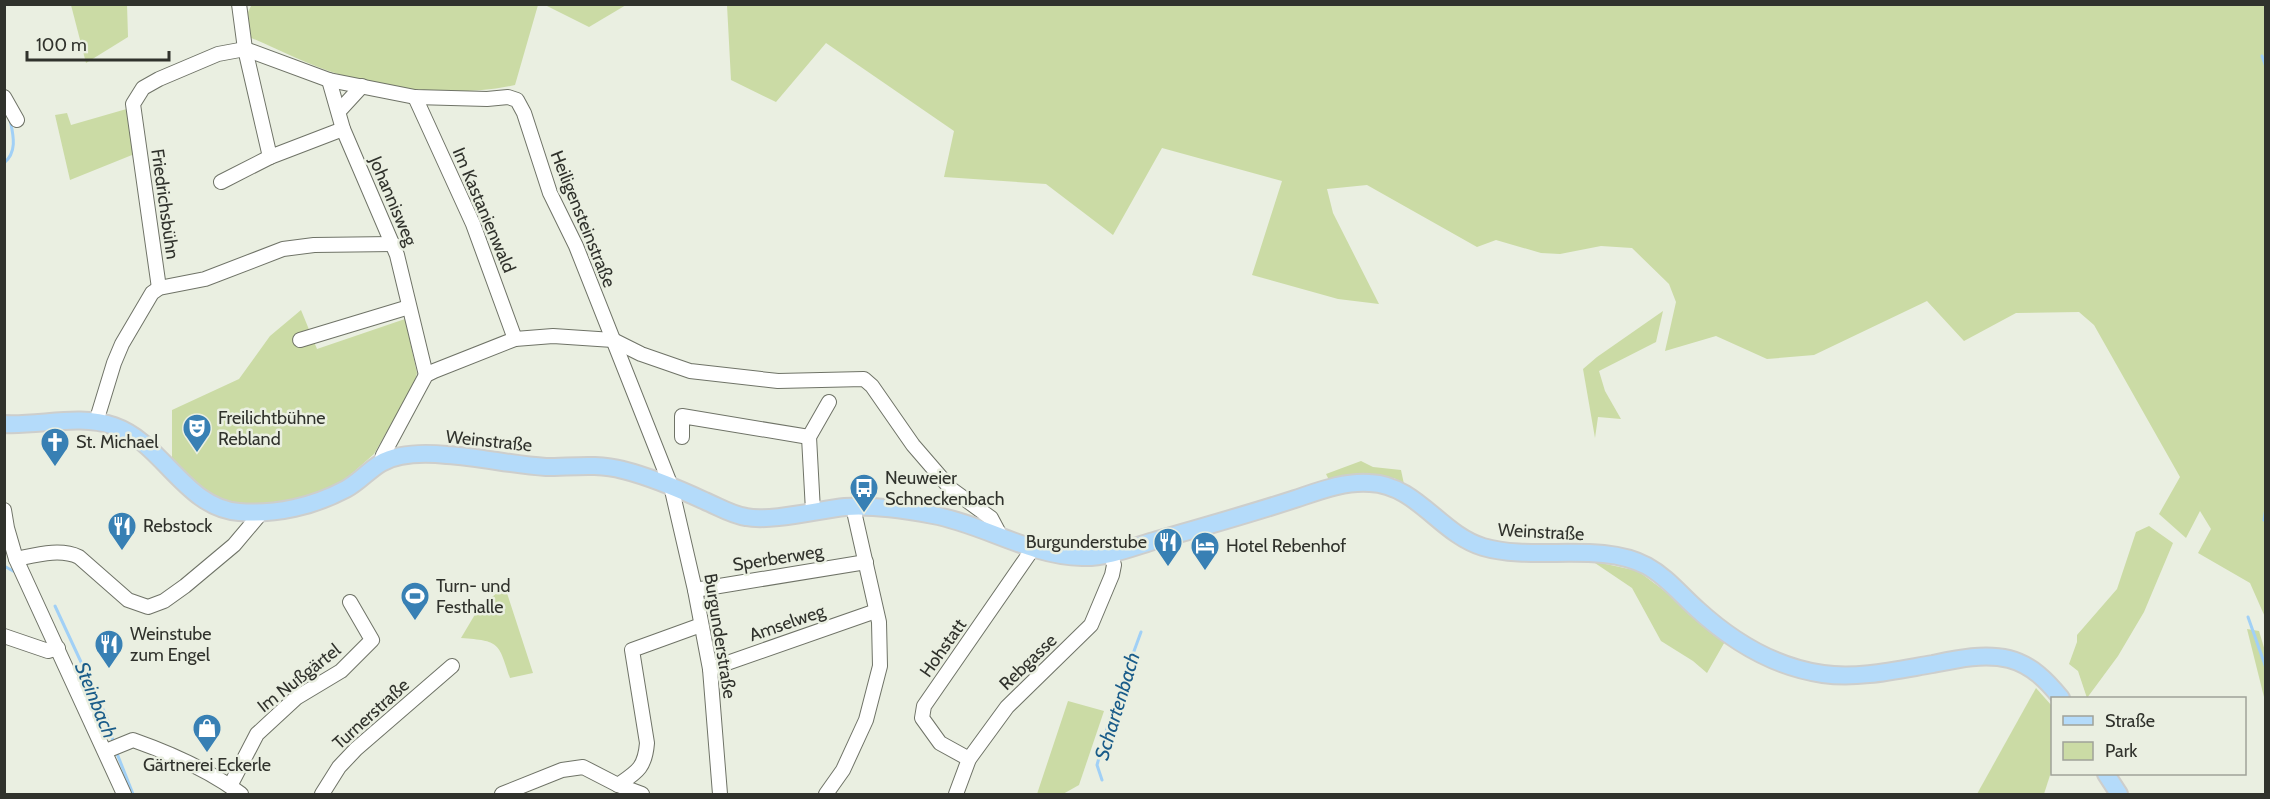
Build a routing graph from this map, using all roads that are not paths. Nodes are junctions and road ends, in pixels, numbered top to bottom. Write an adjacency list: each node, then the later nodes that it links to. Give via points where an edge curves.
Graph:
1 (239, 4): 2 (street)
2 (244, 49): 3 (street, Heiligensteinstraße); 10 (street); 13 (street, Friedrichsbühn, via 218,54 159,80 143,88 133,104)
3 (329, 80): 4 (street, Heiligensteinstraße); 7 (street, Johannisweg)
4 (362, 86): 6 (street, Heiligensteinstraße); 7 (street)
5 (4, 97): 8 (street)
6 (415, 97): 15 (street, Im Kastanienwald, via 473,224); 17 (street, Heiligensteinstraße, via 517,100 550,193 576,246)
7 (339, 111): 9 (street, Johannisweg)
8 (17, 120)
9 (343, 129): 10 (street); 12 (street, Johannisweg)
10 (270, 157): 11 (street)
11 (221, 182)
12 (393, 244): 13 (street, via 284,249 205,279); 14 (street, Johannisweg)
13 (159, 288): 20 (street, via 152,293 122,344)
14 (409, 307): 16 (street); 18 (street, Johannisweg)
15 (515, 339): 17 (street, via 553,336); 18 (street)
16 (300, 340)
17 (612, 340): 25 (street, Heiligensteinstraße); 30 (street, via 690,371 778,381 864,379 951,489 991,518)
18 (426, 375): 24 (street)
19 (829, 402): 23 (street)
20 (96, 422): 21 (main road, Weinstraße); 29 (main road, Weinstraße, via 144,442 184,484 206,500 229,511)
21 (4, 424)
22 (682, 437): 23 (street, via 682,416)
23 (809, 437): 28 (street)
24 (381, 463): 25 (main road, Weinstraße, via 406,456 444,454 543,467 618,468); 29 (main road, Weinstraße, via 353,485 319,501)
25 (671, 486): 28 (main road, Weinstraße, via 756,519); 35 (street, Burgunderstraße)
26 (853, 507): 28 (main road, Weinstraße); 30 (main road, Weinstraße, via 951,518); 34 (street)
27 (4, 510): 33 (street)
28 (813, 511)
29 (261, 513): 33 (street, via 234,545 164,601 148,607 128,600 71,553)
30 (1000, 535): 31 (main road, Weinstraße)
31 (1034, 547): 32 (main road, Weinstraße, via 1082,557); 45 (street, Hohstatt, via 924,706 921,718 940,743)
32 (1110, 553): 43 (main road, Weinstraße, via 1330,488 1373,483 1405,493 1455,534 1489,549 1626,558 1648,567 1724,632 1753,652 1788,666 1825,675 1864,675 1965,657 2008,659 2046,680); 45 (street, Rebgasse, via 1112,575 1091,625 1007,707)
33 (16, 558): 40 (street)
34 (866, 562): 35 (street, Sperberweg); 37 (street)
35 (695, 590): 38 (street, Burgunderstraße)
36 (350, 602): 48 (street, Im Nußgärtel, via 372,640 341,670 296,698 257,734)
37 (876, 611): 42 (street, Amselweg); 54 (street, via 880,666 866,720 843,770)
38 (700, 625): 42 (street, Burgunderstraße); 47 (street, via 632,650 646,758 638,771)
39 (4, 636): 40 (street, via 48,651)
40 (58, 648): 44 (street)
41 (452, 666): 50 (street, Turnerstraße, via 356,749)
42 (710, 669): 53 (street, Burgunderstraße)
43 (2059, 697)
44 (106, 751): 48 (street, via 133,740 160,749); 49 (street)
45 (969, 759): 55 (street, Rebgasse)
46 (2107, 775): 56 (main road)
47 (618, 785): 51 (street, via 584,767 562,770); 52 (street)
48 (236, 790)
49 (124, 795)
50 (322, 795)
51 (502, 795)
52 (642, 795)
53 (720, 795)
54 (826, 795)
55 (956, 795)
56 (2120, 795)

